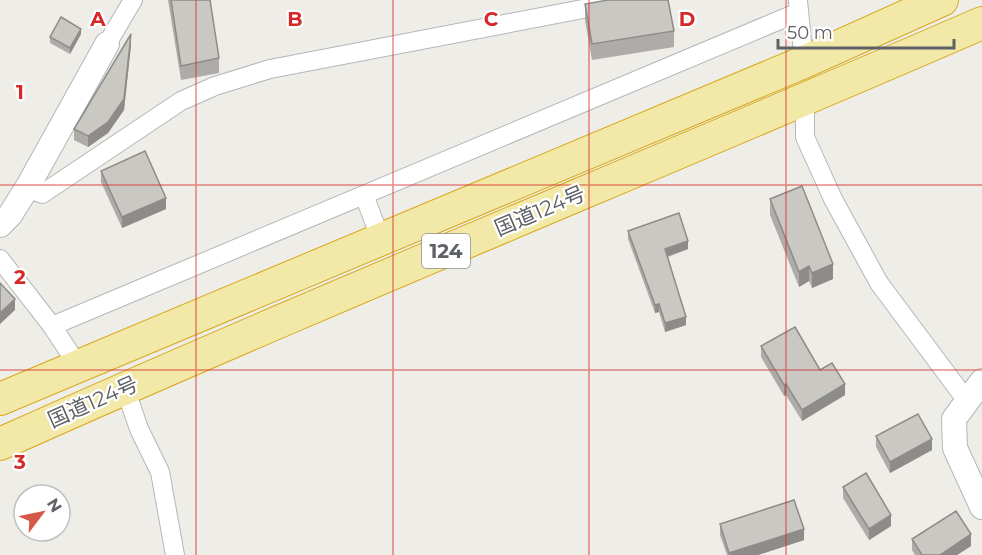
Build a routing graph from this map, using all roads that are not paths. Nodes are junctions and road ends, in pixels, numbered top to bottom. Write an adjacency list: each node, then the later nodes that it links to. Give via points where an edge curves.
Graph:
1 (133, 0): 6 (street)
2 (630, 0): 9 (street, via 270,69 226,82 181,101 42,194)
3 (942, 0): 7 (highway, 国道124号 / 124)
4 (799, 6): 7 (street); 10 (street)
5 (982, 23): 8 (highway, 国道124号 / 124)
6 (107, 44): 9 (street)
7 (804, 62): 8 (street); 12 (highway, 国道124号 / 124)
8 (805, 100): 17 (highway, 国道124号 / 124); 19 (street, via 805,137 833,199 879,283)
9 (27, 188): 11 (street)
10 (364, 195): 12 (street); 14 (street)
11 (0, 225)
12 (381, 240): 15 (highway, 国道124号 / 124)
13 (0, 260): 14 (street)
14 (52, 326): 15 (street)
15 (80, 367): 18 (highway, 国道124号 / 124)
16 (982, 381): 19 (street)
17 (125, 388): 20 (highway, 国道124号 / 124); 22 (street, via 160,472)
18 (0, 399)
19 (966, 401): 21 (street, via 954,419 955,448)
20 (0, 444)
21 (982, 507)
22 (175, 555)

